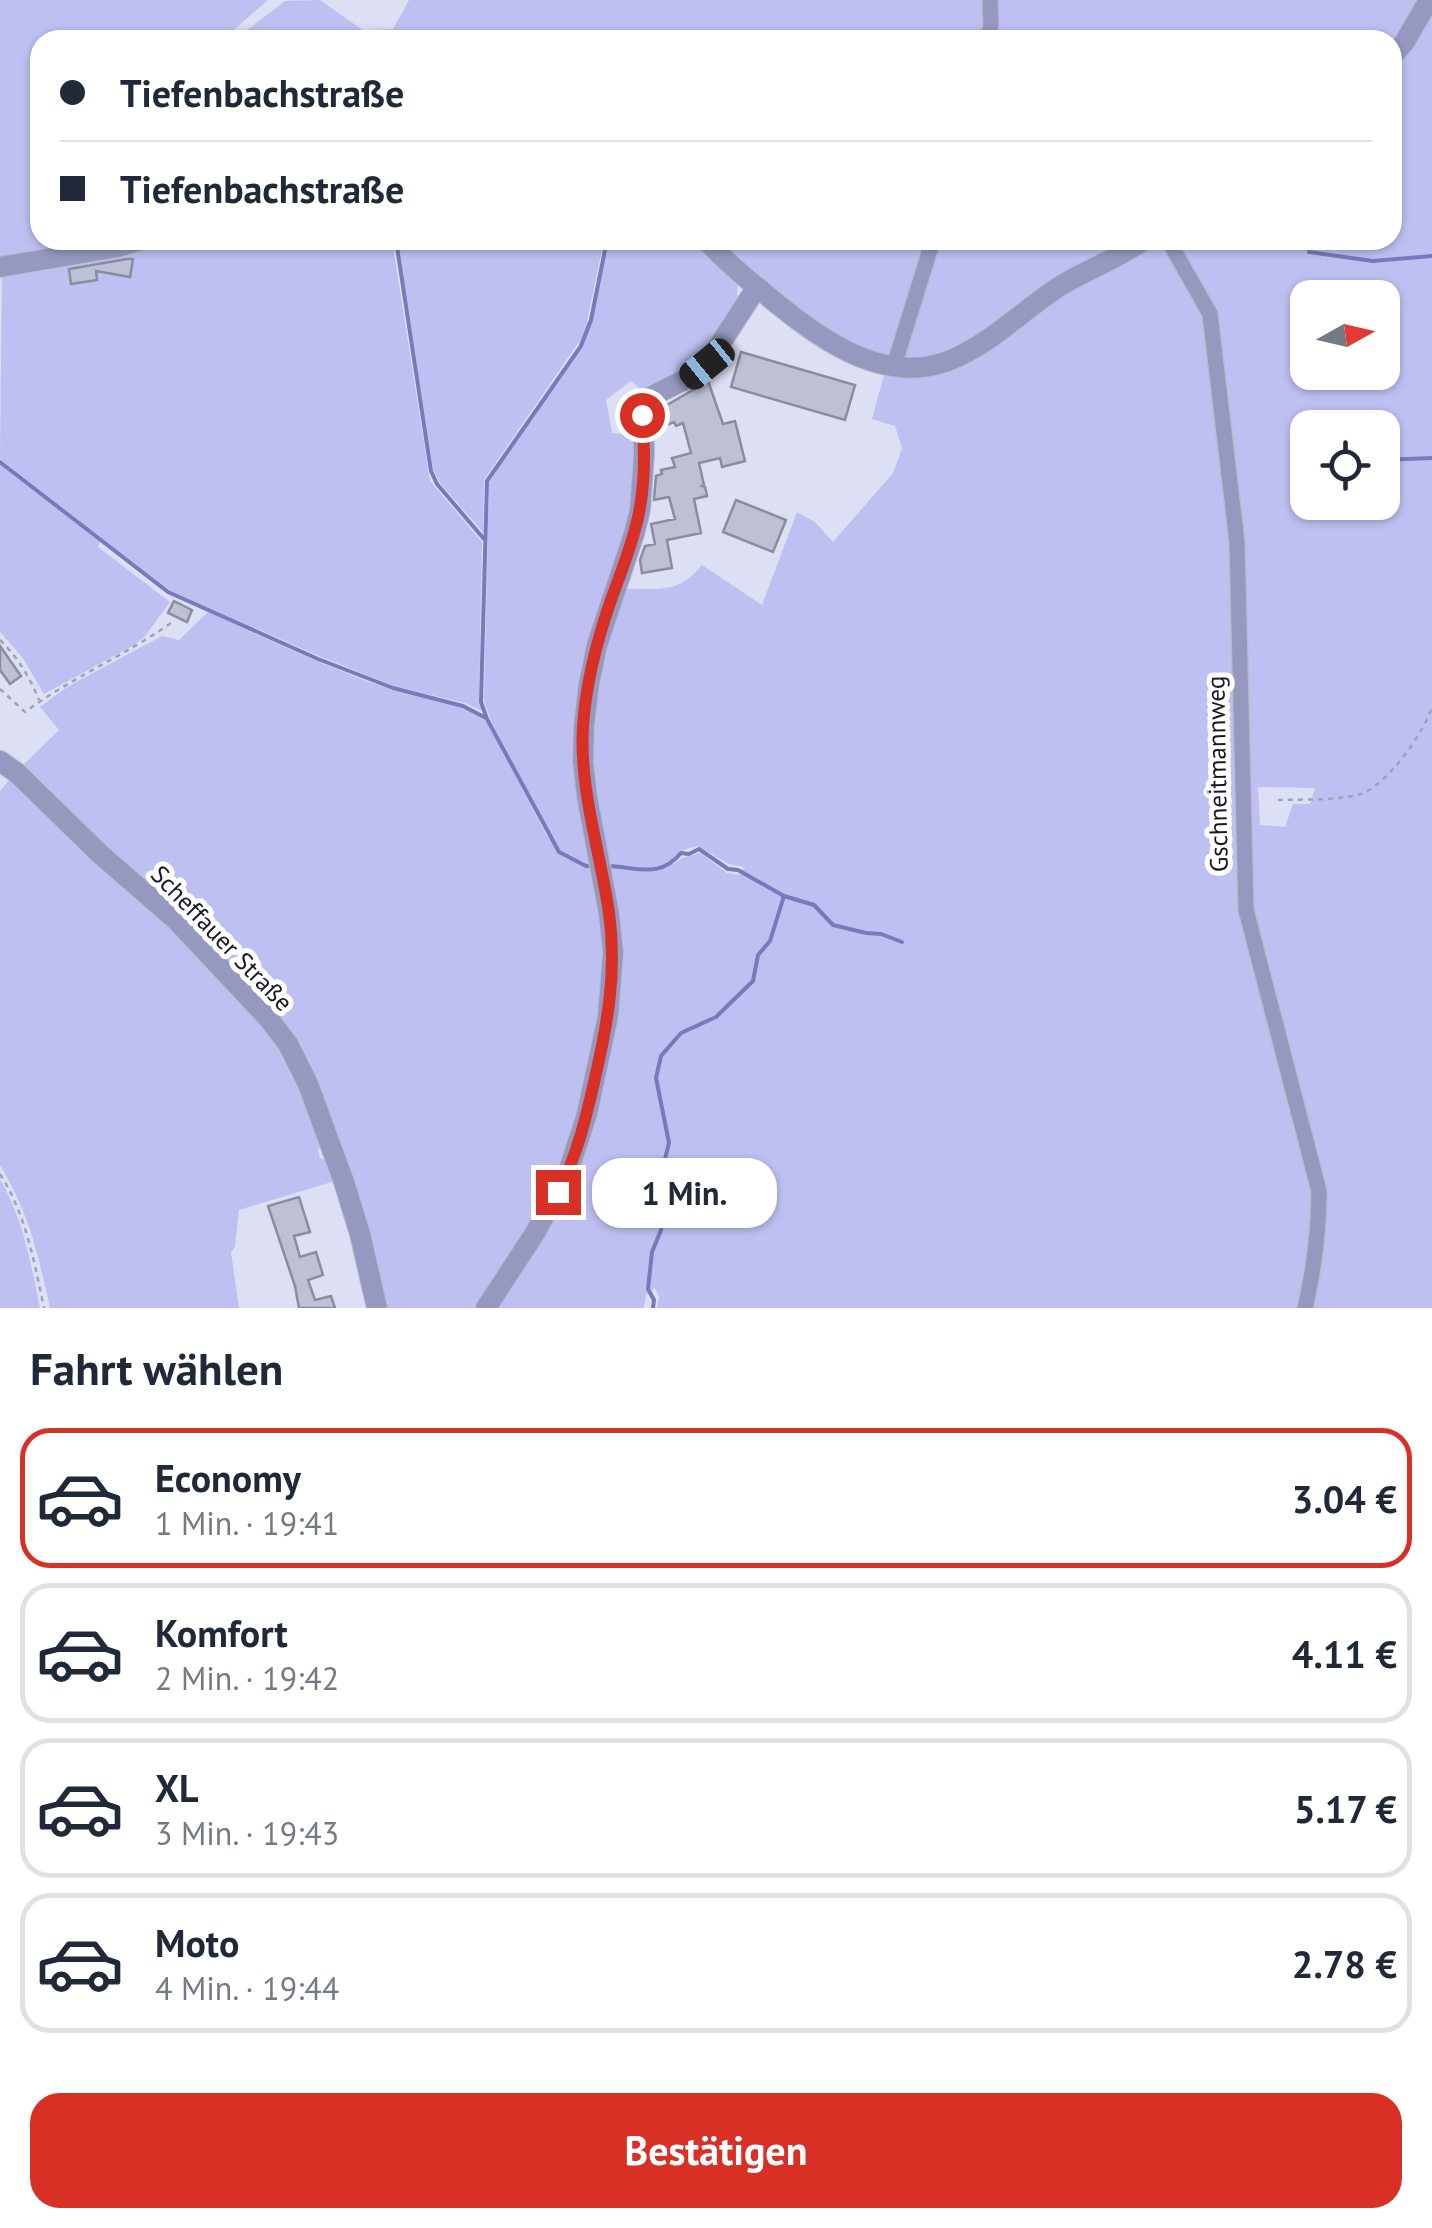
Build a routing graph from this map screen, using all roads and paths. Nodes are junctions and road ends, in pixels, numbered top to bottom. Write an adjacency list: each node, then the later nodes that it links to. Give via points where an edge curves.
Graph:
1 (990, 0): 3 (street)
2 (1428, 0): 4 (street)
3 (990, 30)
4 (1402, 45)
5 (96, 250): 10 (street)
6 (717, 250): 11 (street)
7 (930, 250): 12 (street)
8 (1131, 250): 12 (street, via 1060,286 970,352 944,363)
9 (1174, 250): 24 (street, Gschneitmannweg, via 1210,314 1237,542 1246,910 1319,1190)
10 (0, 267)
11 (757, 288): 12 (street, via 812,331); 23 (street, via 707,364 643,406 640,510 597,645 584,725 587,797 613,953 608,1016 568,1172)
12 (894, 366)
13 (171, 623): 16 (path)
14 (0, 640): 16 (path, via 27,672)
15 (0, 689): 16 (path, via 25,712)
16 (39, 702)
17 (1432, 707): 19 (path, via 1408,750 1361,795)
18 (0, 761): 22 (street, Scheffauer Straße, via 176,920 288,1044 344,1182)
19 (1278, 800)
20 (0, 1174): 21 (path, via 25,1224)
21 (44, 1308)
22 (377, 1308)
23 (486, 1308)
24 (1305, 1308)

